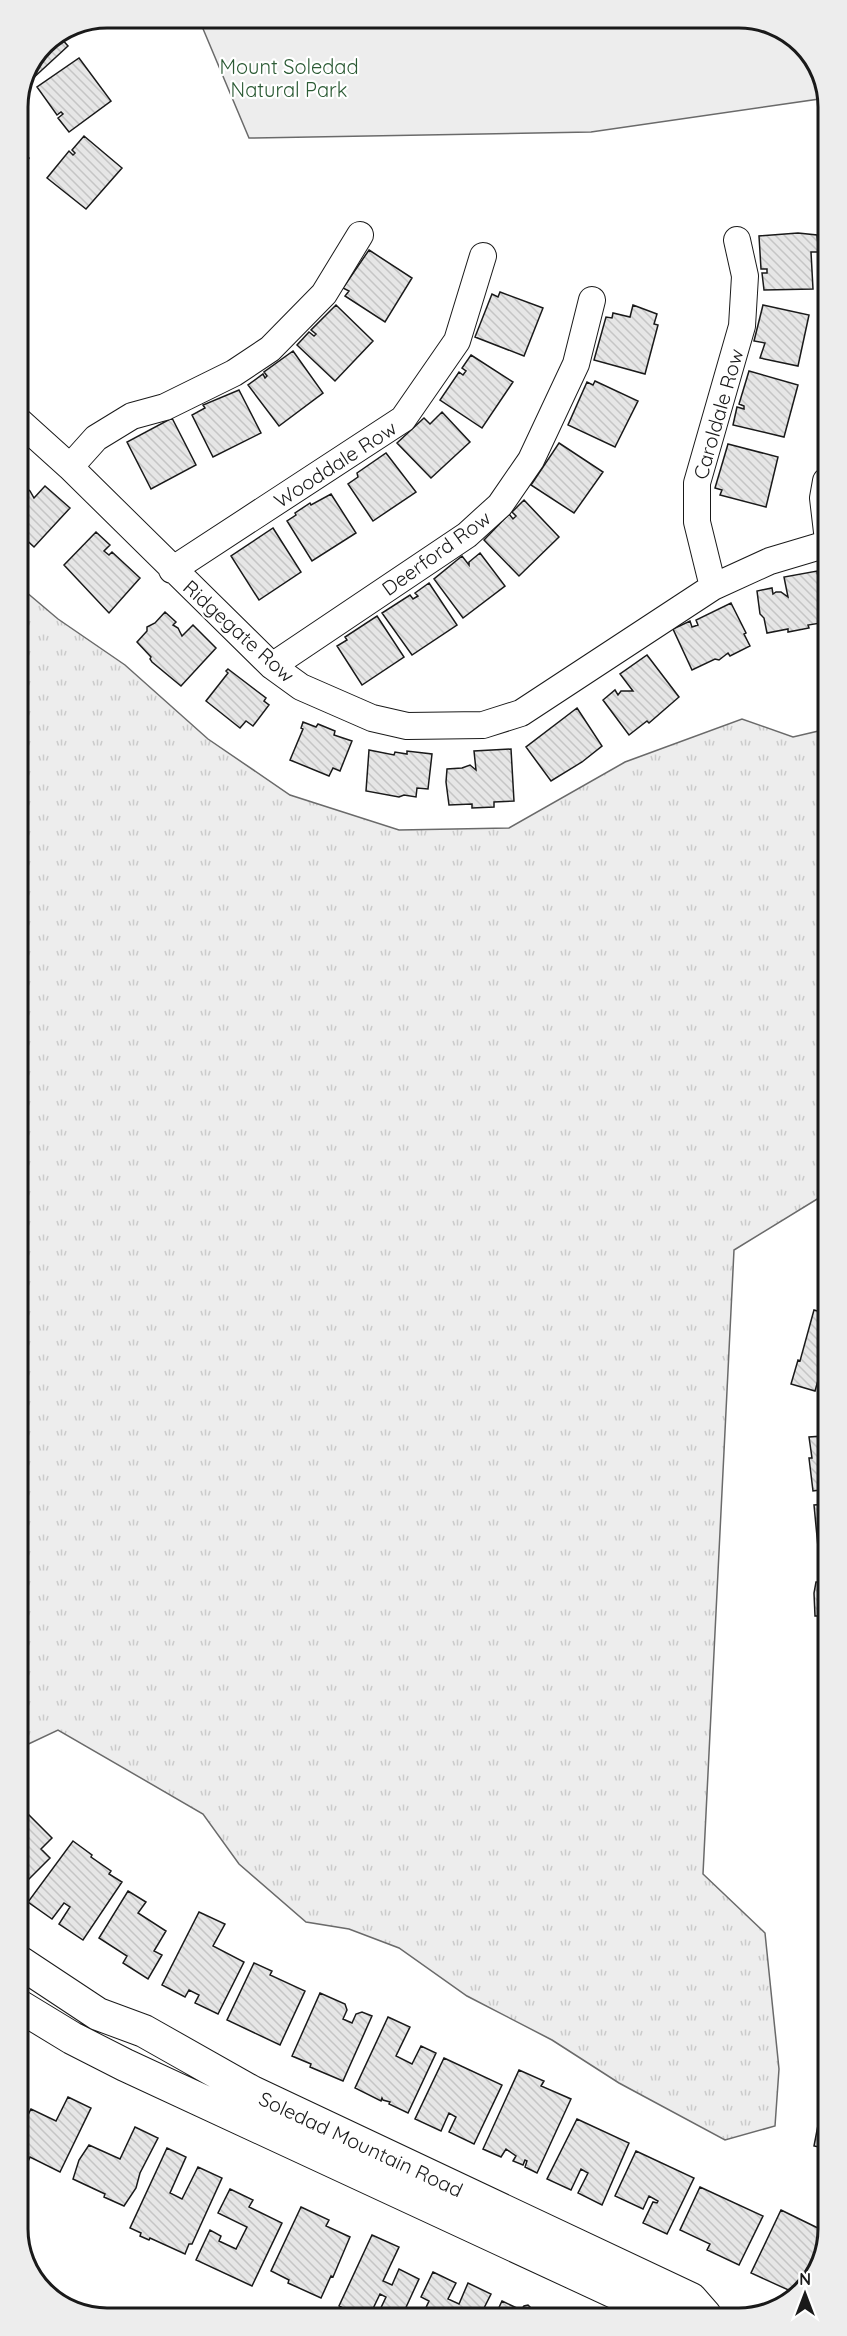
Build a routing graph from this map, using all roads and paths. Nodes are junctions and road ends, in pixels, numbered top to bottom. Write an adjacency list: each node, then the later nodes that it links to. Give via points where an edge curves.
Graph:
1 (360, 235): 6 (street, via 324,294 270,349 234,373 165,407 132,416 96,438)
2 (737, 240): 9 (street, Caroldale Row, via 745,276 742,327 697,483 697,522)
3 (483, 256): 8 (street, Wooddale Row, via 457,340 403,419)
4 (592, 300): 10 (street, Deerford Row, via 576,364 531,460 500,505 467,535)
5 (29, 430): 6 (street, Ridgegate Row)
6 (70, 467): 8 (street, Ridgegate Row)
7 (818, 546): 9 (street, Ridgegate Row, via 770,561)
8 (172, 570): 10 (street, Ridgegate Row)
9 (714, 587): 10 (street, Ridgegate Row, via 521,713 483,725 407,726 372,718 300,687)
10 (272, 666)
11 (28, 1968): 14 (main road, Soledad Mountain Road, via 98,2014 144,2031 252,2092 691,2299)
12 (28, 2011): 13 (main road, Soledad Mountain Road, via 125,2065)
13 (649, 2308)
14 (699, 2308)

